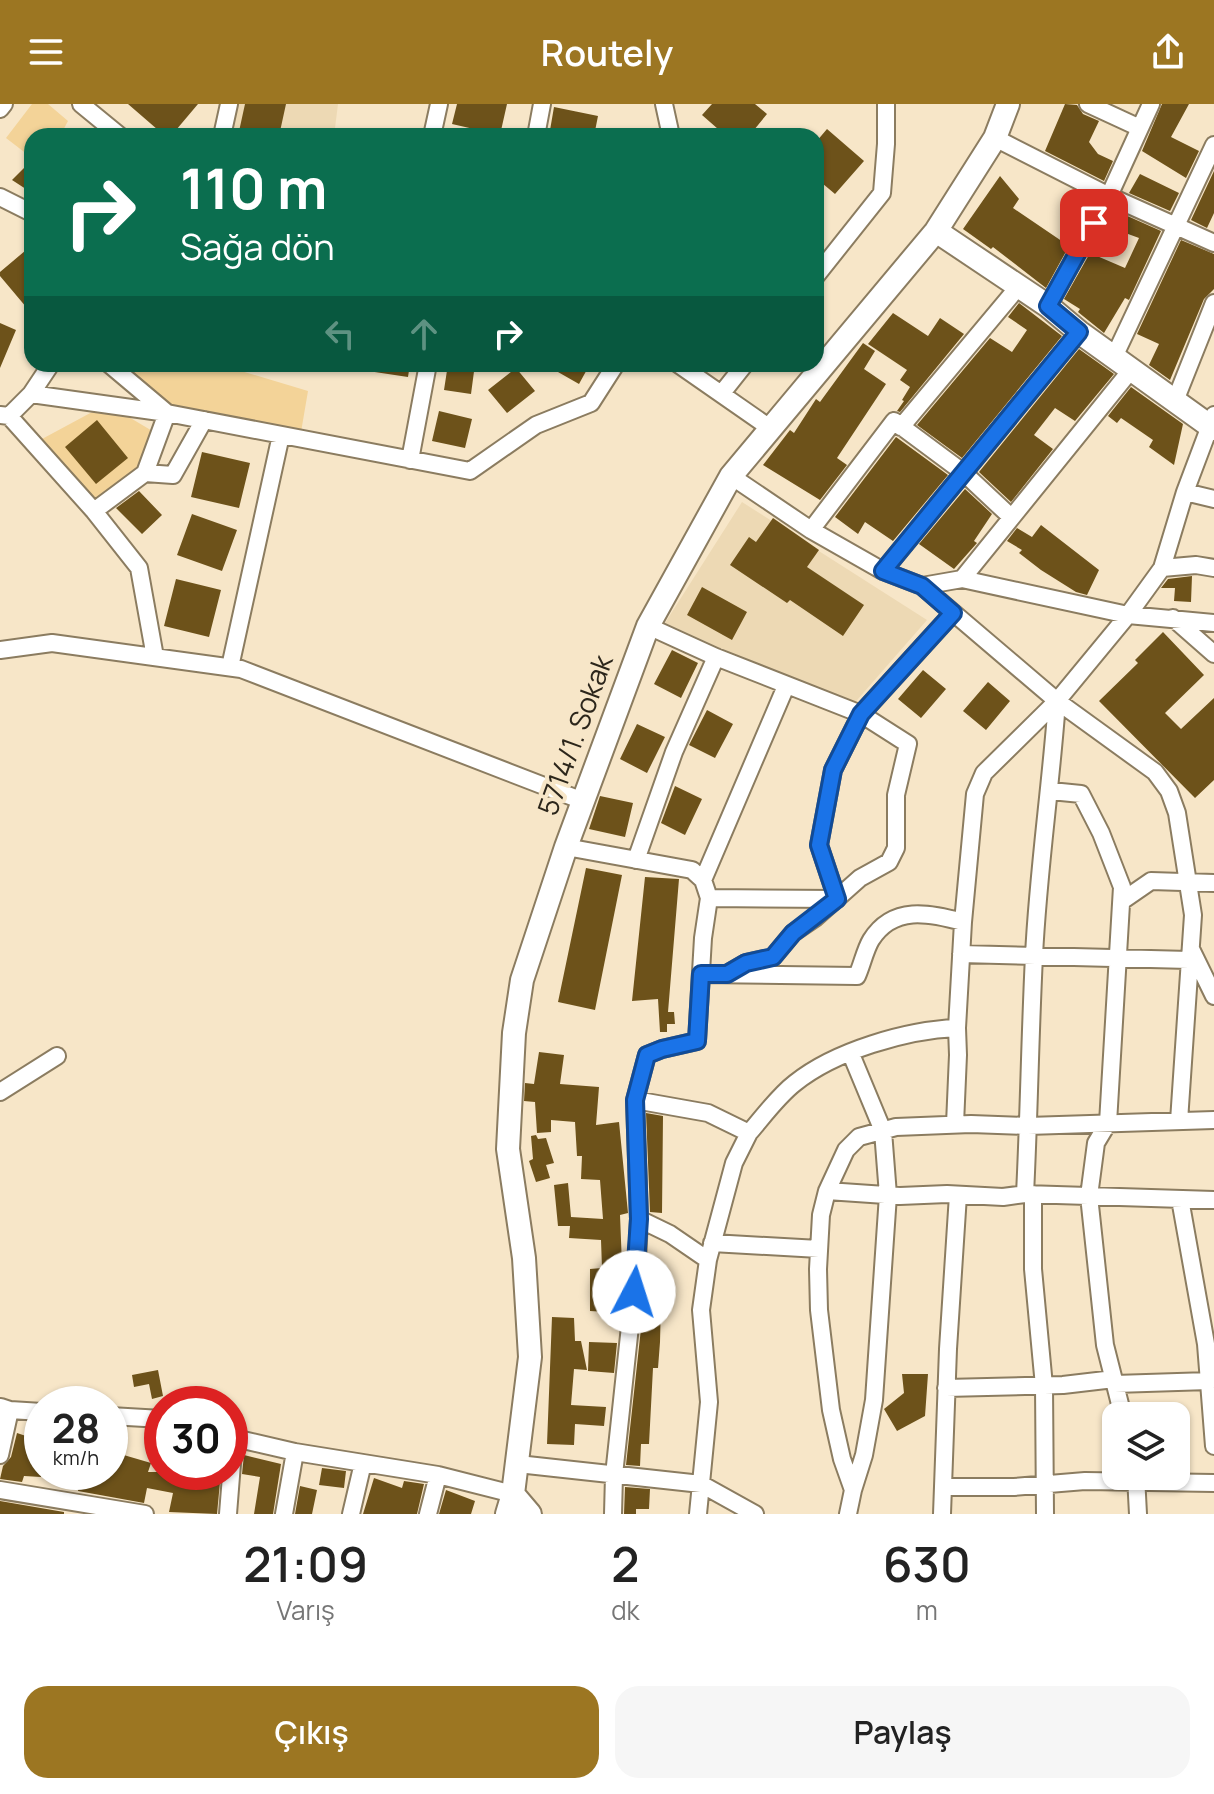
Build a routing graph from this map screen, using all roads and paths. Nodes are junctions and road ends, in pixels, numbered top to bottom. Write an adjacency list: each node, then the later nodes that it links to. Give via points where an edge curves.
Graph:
1 (4, 104): 11 (street)
2 (81, 104): 12 (street)
3 (229, 104): 13 (street)
4 (439, 104): 14 (street)
5 (542, 104): 15 (street)
6 (664, 104): 16 (street)
7 (886, 104): 26 (street, via 882,193)
8 (1008, 104): 18 (main road, 5714/1. Sokak)
9 (1088, 104): 17 (street)
10 (1151, 104): 17 (street)
11 (0, 109)
12 (110, 128)
13 (224, 128)
14 (434, 128)
15 (538, 128)
16 (669, 128)
17 (1140, 128): 20 (street)
18 (995, 138): 20 (street); 24 (main road, 5714/1. Sokak)
19 (1214, 145): 23 (street)
20 (1109, 196): 23 (street); 29 (street)
21 (0, 197): 22 (street)
22 (24, 209)
23 (1177, 226): 25 (street); 32 (street)
24 (936, 231): 27 (main road); 31 (main road, 5714/1. Sokak)
25 (1214, 243)
26 (824, 266)
27 (1019, 286): 29 (main road); 47 (street)
28 (1214, 303): 42 (street)
29 (1048, 306): 30 (main road)
30 (1079, 332): 32 (main road); 52 (street)
31 (824, 364)
32 (1122, 364): 42 (main road); 57 (street)
33 (46, 372): 41 (street)
34 (118, 372): 43 (street)
35 (426, 372): 50 (street)
36 (611, 372): 50 (street, via 591,403 536,425 470,471)
37 (690, 372): 40 (street)
38 (739, 372): 40 (street)
39 (817, 372): 48 (main road, 5714/1. Sokak)
40 (722, 393): 48 (street)
41 (31, 394): 43 (street); 44 (street)
42 (1175, 401): 46 (main road)
43 (167, 413): 45 (street); 51 (street)
44 (5, 415): 56 (street)
45 (204, 420): 49 (street); 51 (street, via 173,475)
46 (1213, 424): 54 (street)
47 (901, 427): 52 (street); 58 (street, via 894,421)
48 (770, 428): 53 (main road, 5714/1. Sokak)
49 (281, 435): 50 (street); 73 (street)
50 (410, 460)
51 (145, 473): 56 (street)
52 (964, 473): 57 (street); 61 (street)
53 (731, 476): 58 (street); 68 (main road, 5714/1. Sokak)
54 (1185, 492): 55 (street); 59 (street)
55 (1214, 499)
56 (94, 511): 71 (street, via 139,568)
57 (1011, 517): 62 (street)
58 (811, 530): 61 (street)
59 (1162, 568): 60 (street); 65 (street)
60 (1214, 568)
61 (883, 571): 63 (street)
62 (962, 579): 63 (street); 65 (street)
63 (922, 586): 64 (street)
64 (953, 613): 75 (street); 76 (street)
65 (1128, 615): 66 (street); 75 (street)
66 (1173, 618): 67 (street); 70 (street)
67 (1214, 623)
68 (648, 626): 72 (street); 78 (main road, 5714/1. Sokak)
69 (0, 650): 71 (street, via 52,643)
70 (1214, 654)
71 (155, 657): 73 (street)
72 (716, 657): 74 (street); 80 (street, via 674,752)
73 (230, 667): 78 (street)
74 (786, 686): 76 (street); 81 (street)
75 (1057, 701): 77 (street); 82 (street, via 1155,772 1169,791); 87 (street, via 984,773 975,794)
76 (861, 714): 85 (street, via 833,770 819,845); 85 (street, via 908,744 896,795 896,848 889,862)
77 (1051, 791): 86 (street, via 1081,794 1122,887); 89 (street)
78 (583, 801): 79 (main road, 5714/1. Sokak)
79 (566, 847): 80 (street); 129 (main road, 5714/1. Sokak, via 522,980 514,1033 508,1149 524,1258 530,1357)
80 (636, 860): 81 (street, via 692,870)
81 (703, 880): 84 (street)
82 (1187, 883): 83 (street); 86 (street, via 1151,881); 91 (street)
83 (1214, 883)
84 (709, 898): 85 (street); 92 (street)
85 (837, 899): 93 (street, via 793,933 773,957)
86 (1122, 901): 90 (street)
87 (963, 922): 88 (street); 93 (street, via 909,912 890,921 871,940 857,976)
88 (961, 954): 89 (street); 95 (street)
89 (1034, 956): 90 (street); 104 (street)
90 (1119, 959): 91 (street); 102 (street)
91 (1198, 959): 94 (street); 101 (street)
92 (701, 974): 93 (street); 99 (street, via 697,1041 647,1055)
93 (727, 974)
94 (1214, 996)
95 (957, 1028): 96 (street, via 905,1033); 103 (street)
96 (851, 1054): 105 (street); 106 (street, via 795,1083)
97 (57, 1056): 98 (street)
98 (0, 1092)
99 (635, 1100): 106 (street, via 708,1113); 114 (street)
100 (1214, 1120): 101 (street)
101 (1179, 1121): 102 (street)
102 (1108, 1123): 104 (street); 111 (street, via 1096,1143)
103 (955, 1124): 104 (street); 105 (street)
104 (1028, 1126): 108 (street)
105 (883, 1131): 107 (street, via 859,1137 846,1150); 109 (street)
106 (749, 1133): 116 (street, via 734,1163)
107 (827, 1191): 109 (street); 115 (street)
108 (1029, 1194): 110 (street); 111 (street); 119 (street)
109 (888, 1195): 110 (street); 140 (street, via 874,1400)
110 (958, 1195): 120 (street)
111 (1089, 1196): 112 (street); 118 (street, via 1105,1345)
112 (1180, 1199): 113 (street); 117 (street)
113 (1214, 1200)
114 (639, 1219): 116 (street); 131 (street)
115 (819, 1249): 116 (street); 140 (street, via 819,1310 831,1410)
116 (710, 1252): 135 (street, via 701,1310 709,1402)
117 (1209, 1381): 118 (street); 125 (street)
118 (1115, 1382): 119 (street); 121 (street)
119 (1044, 1386): 120 (street); 136 (street)
120 (946, 1388): 137 (street)
121 (1120, 1402)
122 (3, 1409): 123 (street); 127 (street)
123 (24, 1411)
124 (248, 1441): 126 (street)
125 (1214, 1446)
126 (295, 1452): 128 (street); 145 (street)
127 (0, 1455)
128 (363, 1463): 130 (street); 146 (street)
129 (518, 1464): 131 (street); 142 (main road, 5714/1. Sokak)
130 (438, 1475): 142 (street); 147 (street)
131 (614, 1475): 135 (street); 149 (street)
132 (1102, 1481): 136 (street)
133 (1190, 1482): 134 (street)
134 (1214, 1483)
135 (701, 1484): 150 (street); 151 (street)
136 (1045, 1484): 137 (street); 154 (street)
137 (943, 1487): 153 (street)
138 (0, 1490): 143 (street)
139 (229, 1490): 144 (street)
140 (853, 1490): 152 (street)
141 (1137, 1490): 155 (street)
142 (510, 1504): 148 (main road)
143 (145, 1514)
144 (228, 1514)
145 (284, 1514)
146 (351, 1514)
147 (428, 1514)
148 (530, 1514)
149 (613, 1514)
150 (698, 1514)
151 (755, 1514)
152 (848, 1514)
153 (942, 1514)
154 (1045, 1514)
155 (1138, 1514)

